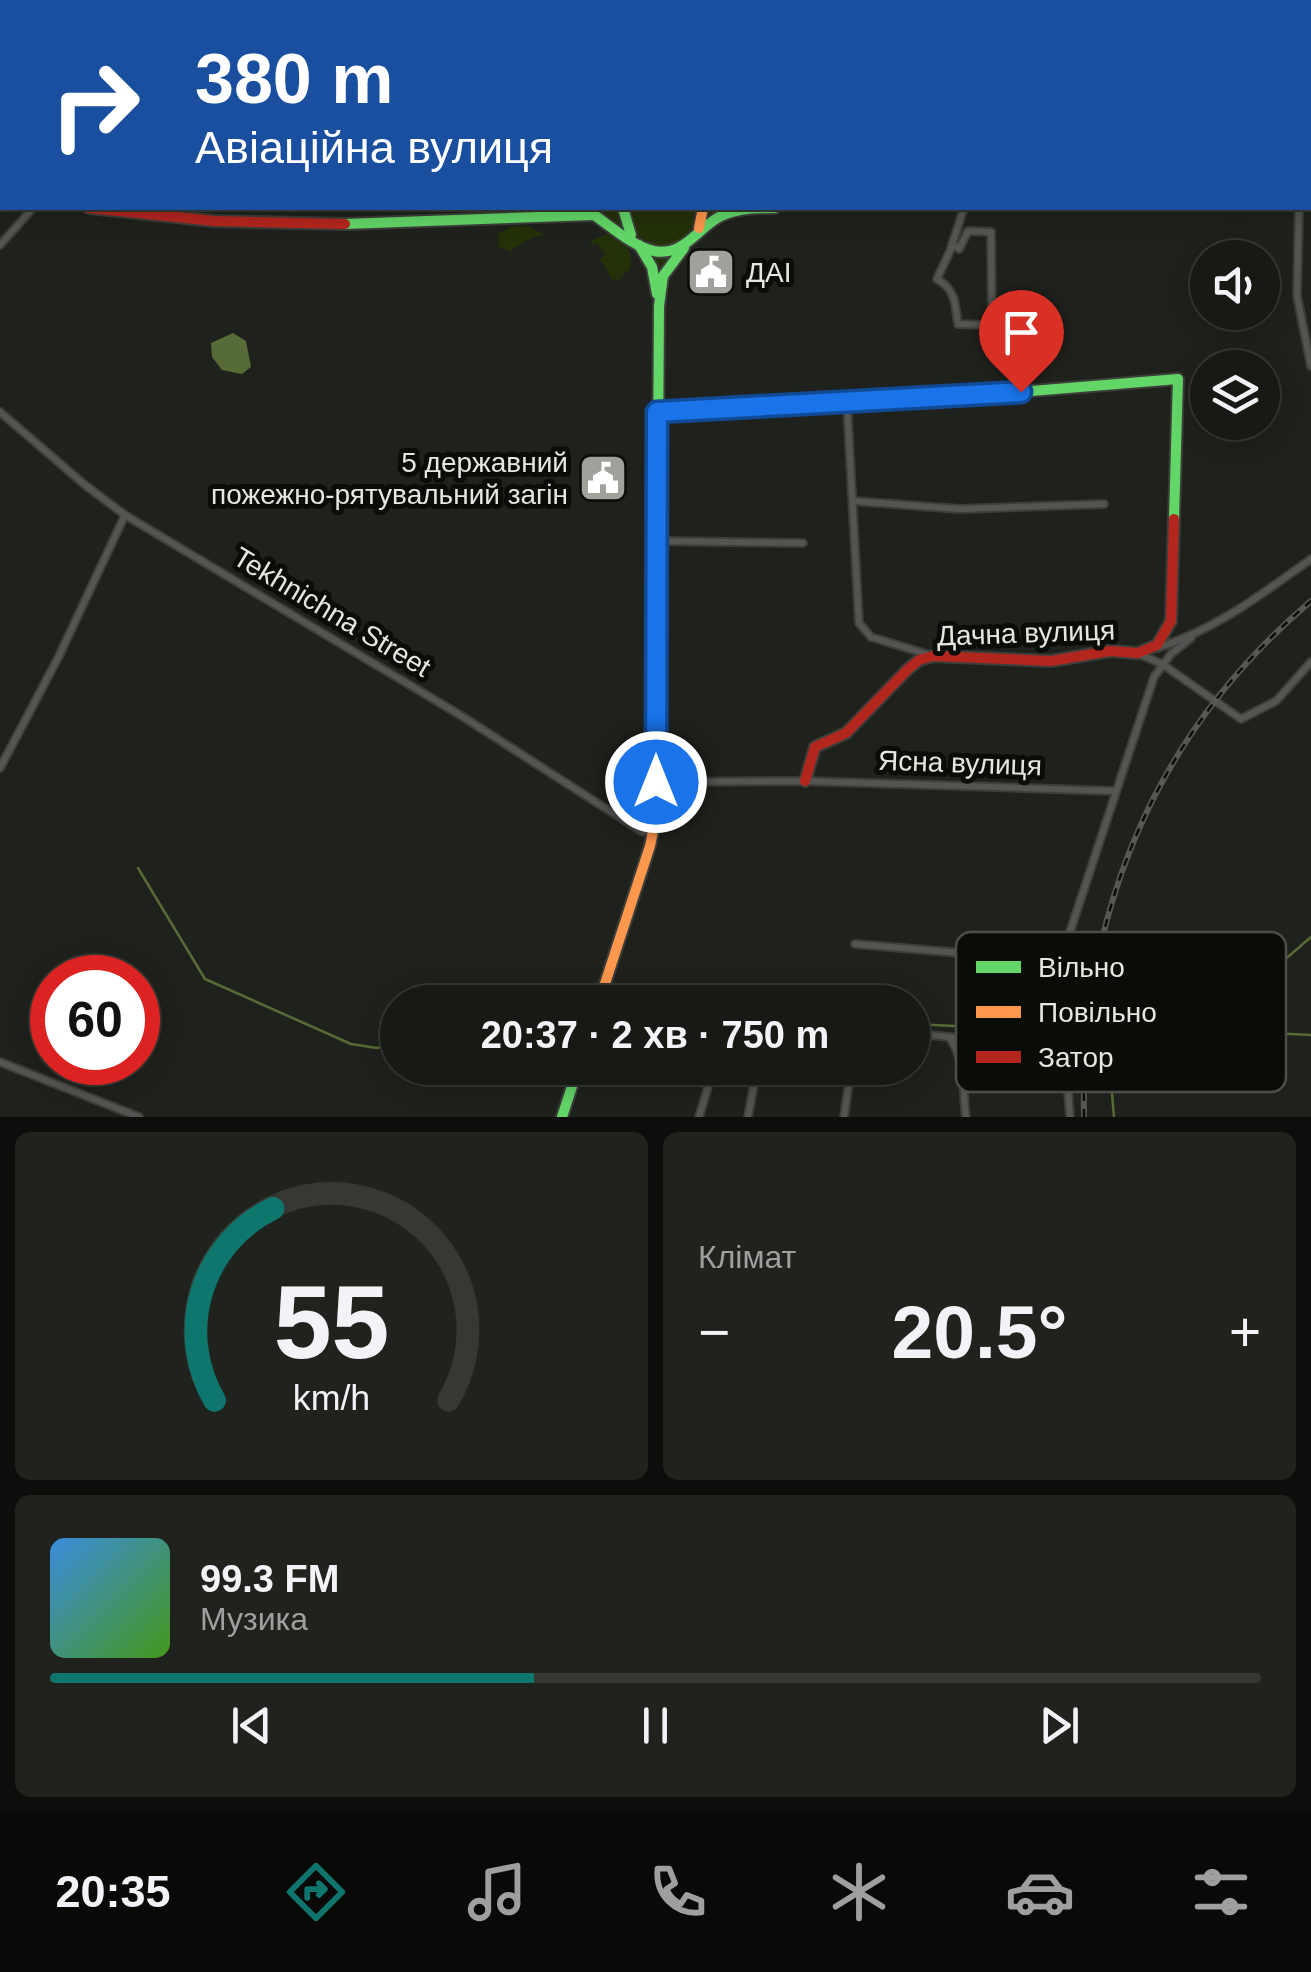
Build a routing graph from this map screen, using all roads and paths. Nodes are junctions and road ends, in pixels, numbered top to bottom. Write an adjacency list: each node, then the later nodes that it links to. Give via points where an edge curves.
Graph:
1 (31, 210): 13 (street)
2 (108, 210): 8 (main road, via 356,223)
3 (624, 210): 10 (main road)
4 (702, 210): 9 (main road)
5 (754, 210): 9 (main road, via 723,215)
6 (963, 210): 12 (street)
7 (1300, 210): 15 (street, via 1297,296)
8 (599, 211): 10 (main road)
9 (698, 232): 11 (main road)
10 (636, 241): 11 (main road, via 662,252); 14 (main road, via 652,267)
11 (688, 243): 14 (main road, via 664,276)
12 (952, 244): 12 (street, via 937,279 954,295 958,324 992,325 990,232 968,231 958,249)
13 (0, 245)
14 (659, 306): 18 (main road)
15 (1311, 366)
16 (847, 403): 18 (main road); 19 (street); 26 (main road, Дачна вулиця, via 1178,379 1171,620)
17 (0, 412): 21 (street, Tekhnichna Street)
18 (657, 412): 22 (main road)
19 (853, 501): 20 (street, via 959,509); 28 (street, via 862,629)
20 (1104, 504)
21 (126, 515): 31 (street); 35 (street, Tekhnichna Street)
22 (656, 540): 23 (street); 33 (main road)
23 (804, 543)
24 (1311, 559): 25 (street)
25 (1191, 638): 26 (street); 30 (street)
26 (1150, 650): 27 (main road, Дачна вулиця)
27 (1138, 654): 28 (main road, Дачна вулиця, via 1051,660); 30 (street)
28 (933, 656): 32 (main road, Дачна вулиця, via 908,669 846,733 815,747)
29 (1311, 662): 30 (street, via 1276,701 1241,719)
30 (1162, 664): 34 (street)
31 (0, 768)
32 (805, 781): 33 (street, Ясна вулиця); 34 (street, Ясна вулиця)
33 (656, 782): 35 (main road)
34 (1115, 791): 36 (street)
35 (653, 833): 39 (main road)
36 (1070, 932)
37 (855, 944): 38 (street)
38 (956, 953)
39 (605, 985)
40 (930, 1036): 41 (street)
41 (950, 1038): 42 (street); 43 (street)
42 (956, 1039)
43 (956, 1046)
44 (0, 1062): 51 (street)
45 (572, 1085): 52 (main road)
46 (709, 1085): 53 (street)
47 (755, 1085): 54 (street)
48 (849, 1085): 55 (street)
49 (965, 1092): 56 (street)
50 (1068, 1092): 57 (street)
51 (139, 1117)
52 (562, 1117)
53 (699, 1117)
54 (748, 1117)
55 (844, 1117)
56 (966, 1117)
57 (1070, 1117)

